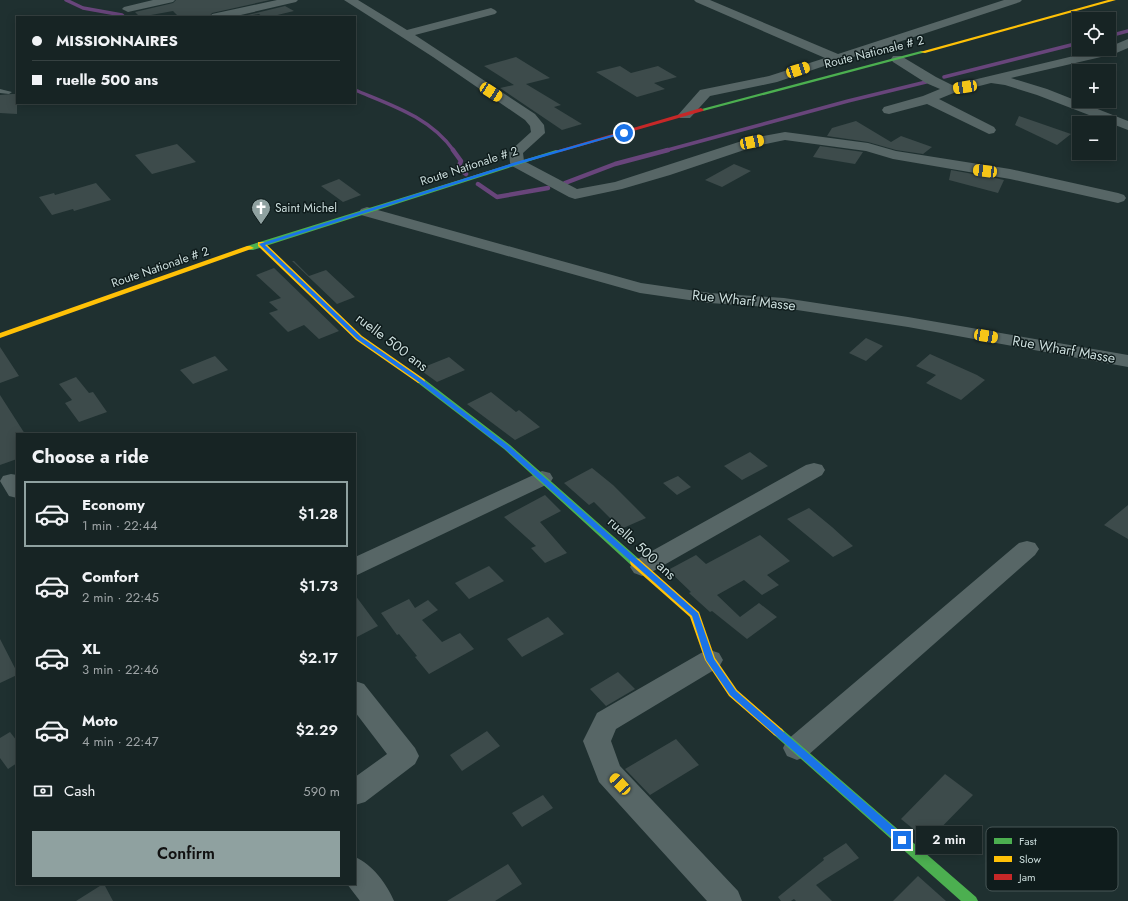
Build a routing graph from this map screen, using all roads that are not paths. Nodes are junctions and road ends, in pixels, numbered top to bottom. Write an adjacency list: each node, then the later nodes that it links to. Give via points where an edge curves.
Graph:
1 (170, 0): 7 (street)
2 (292, 0): 9 (street)
3 (350, 0): 10 (street)
4 (700, 0): 16 (street)
5 (1013, 0): 16 (street)
6 (1114, 0): 17 (main road, Route Nationale # 2)
7 (128, 9)
8 (491, 12): 10 (street)
9 (220, 16)
10 (405, 34): 28 (street, via 530,117 537,125 538,133 516,152)
11 (1128, 43): 12 (street)
12 (1116, 48)
13 (1116, 50): 14 (street)
14 (1128, 54)
15 (1085, 56): 19 (street)
16 (838, 57): 18 (street); 25 (street, via 772,79 705,93)
17 (897, 59): 18 (main road, Route Nationale # 2); 20 (street)
18 (859, 69): 25 (main road, Route Nationale # 2, via 736,100)
19 (987, 80): 20 (street); 26 (street, via 1006,81 1042,92)
20 (951, 89): 23 (street)
21 (0, 91): 22 (lane)
22 (9, 92)
23 (928, 99): 24 (street); 27 (street)
24 (889, 110)
25 (685, 116): 28 (main road, Route Nationale # 2)
26 (1128, 126)
27 (988, 130)
28 (517, 163): 29 (street, via 575,194 665,172 752,142 801,136 893,155 1010,174); 30 (main road, Route Nationale # 2)
29 (1118, 198)
30 (367, 212): 31 (main road, Route Nationale # 2); 33 (street, Rue Wharf Masse, via 640,288 710,298 784,303)
31 (261, 244): 32 (main road, Route Nationale # 2); 35 (main road, ruelle 500 ans, via 359,338 507,447)
32 (0, 336)
33 (1128, 361)
34 (814, 470): 38 (street)
35 (542, 478): 37 (street); 38 (main road, ruelle 500 ans)
36 (1027, 549): 41 (street)
37 (356, 567)
38 (642, 567): 39 (main road, ruelle 500 ans, via 695,615)
39 (710, 660): 41 (main road, ruelle 500 ans, via 733,693); 45 (street, via 606,721 597,741 609,773)
40 (356, 693): 42 (street, via 405,756)
41 (797, 748): 46 (main road, ruelle 500 ans)
42 (356, 792)
43 (356, 873): 44 (street)
44 (379, 901)
45 (727, 901)
46 (971, 901)

